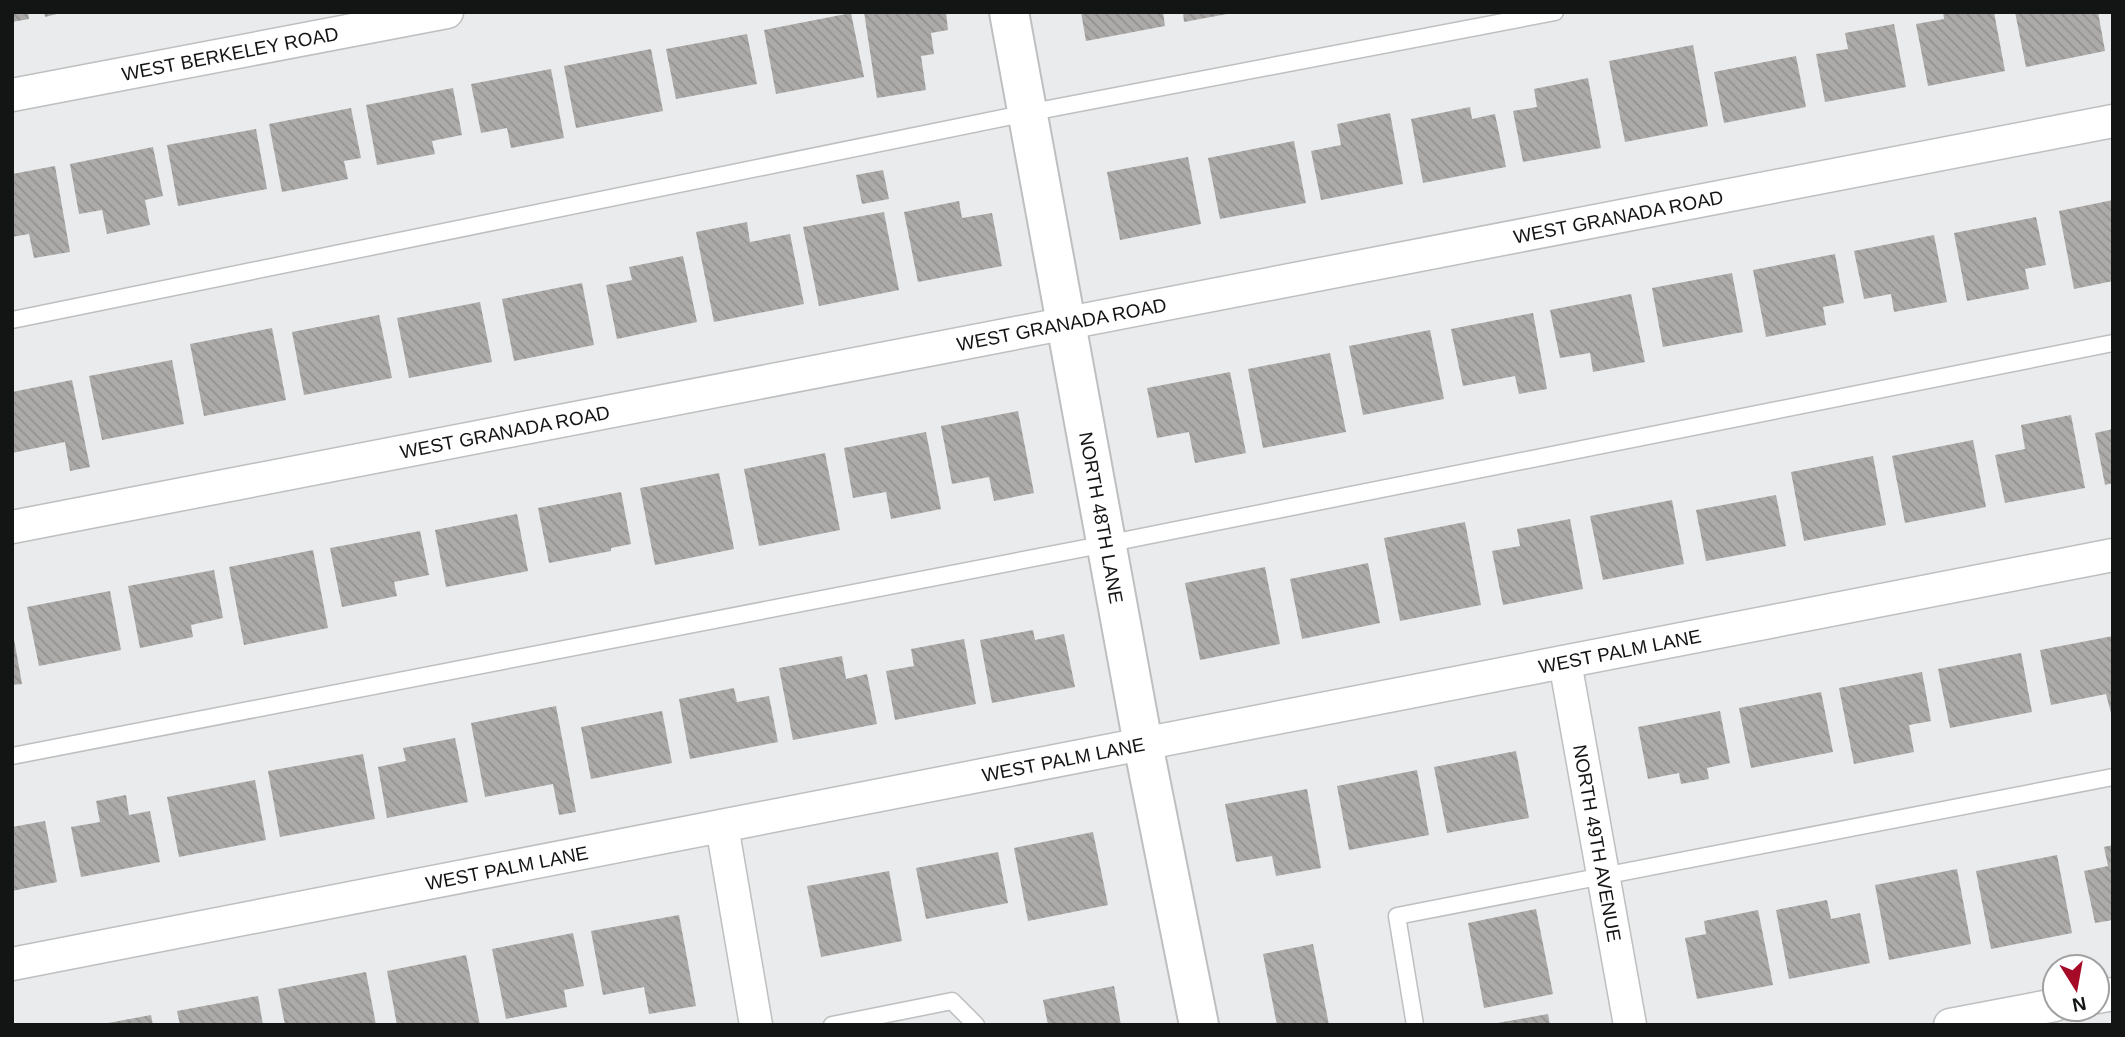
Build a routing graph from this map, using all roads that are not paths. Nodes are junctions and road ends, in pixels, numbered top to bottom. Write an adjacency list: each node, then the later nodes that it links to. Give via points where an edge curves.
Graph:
1 (447, 12): 4 (street, WEST BERKELEY ROAD)
2 (1009, 12): 5 (street, NORTH 48TH LANE)
3 (1555, 12): 5 (lane)
4 (12, 95)
5 (1027, 113): 7 (lane); 8 (street, NORTH 48TH LANE)
6 (2113, 121): 8 (street, WEST GRANADA ROAD)
7 (12, 320)
8 (1066, 324): 10 (street, WEST GRANADA ROAD); 11 (street, NORTH 48TH LANE)
9 (2113, 343): 11 (lane)
10 (12, 527)
11 (1106, 544): 14 (street, NORTH 48TH LANE); 15 (lane)
12 (2113, 555): 13 (street, WEST PALM LANE)
13 (1565, 662): 14 (street, WEST PALM LANE); 18 (street, NORTH 49TH AVENUE)
14 (1143, 744): 17 (street, WEST PALM LANE); 24 (street, NORTH 48TH LANE)
15 (12, 756)
16 (2113, 776): 18 (lane)
17 (722, 826): 19 (street, WEST PALM LANE); 21 (street)
18 (1602, 876): 25 (lane, via 1396,916); 26 (street, NORTH 49TH AVENUE)
19 (12, 964)
20 (2041, 1008): 27 (street)
21 (756, 1025)
22 (832, 1025): 23 (lane, via 952,1001)
23 (976, 1025)
24 (1199, 1025)
25 (1415, 1025)
26 (1630, 1025)
27 (1950, 1025)

